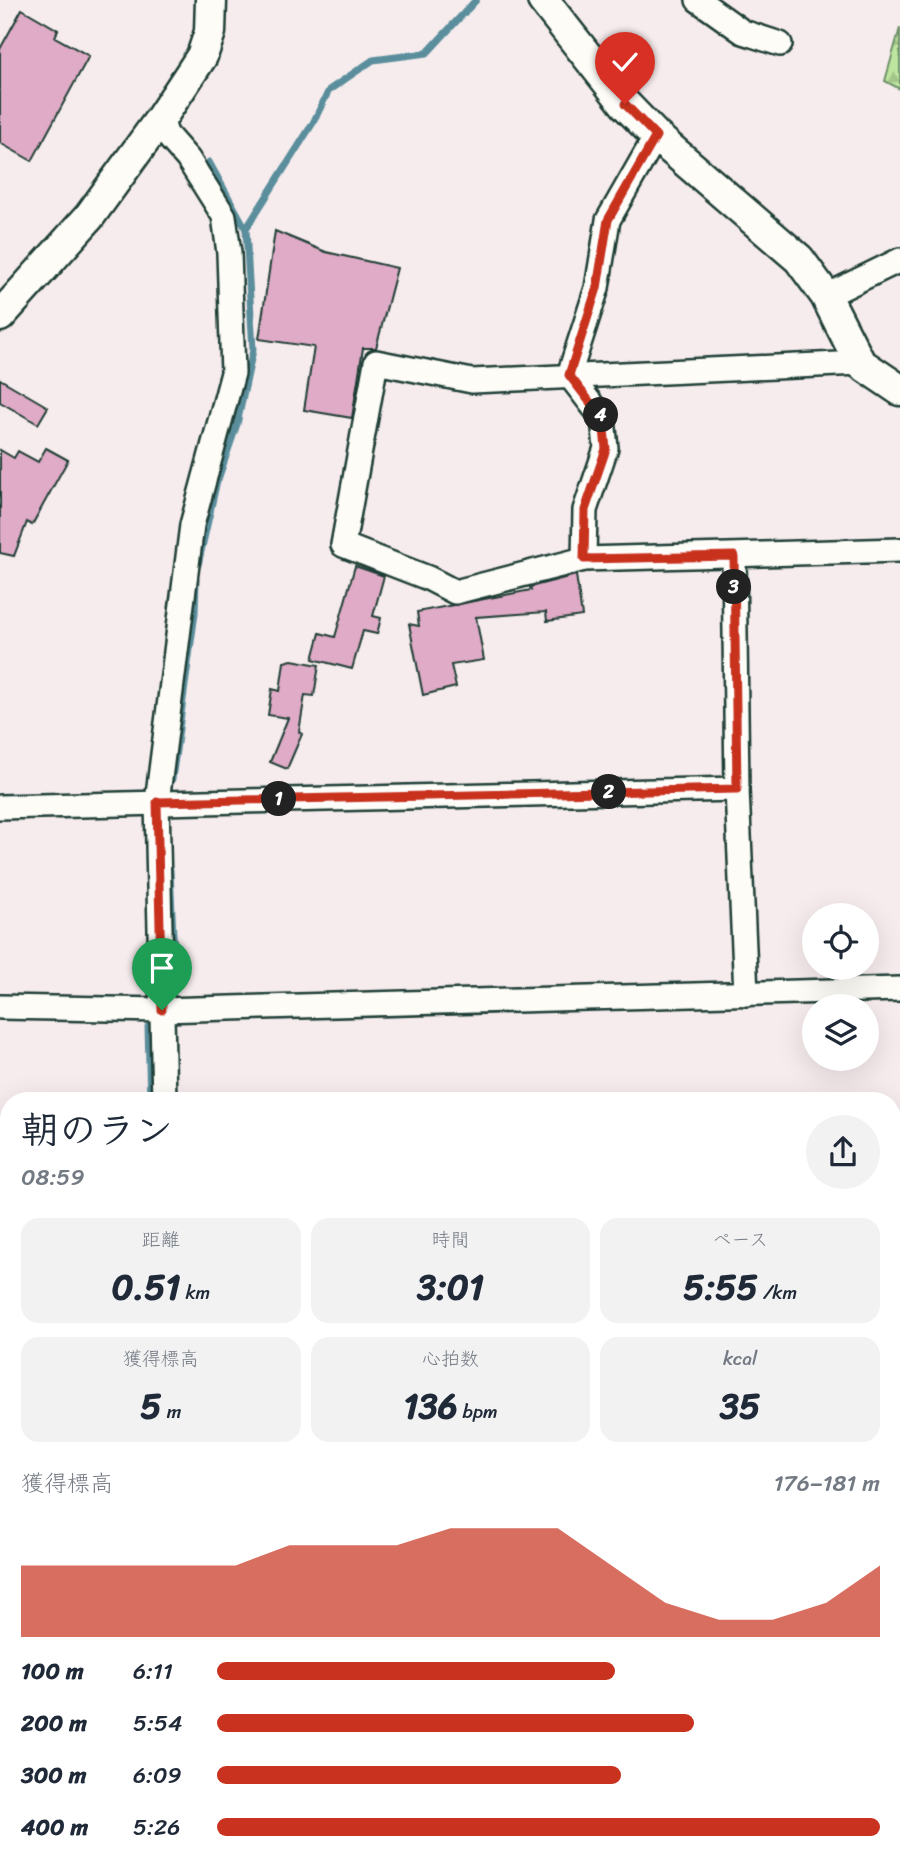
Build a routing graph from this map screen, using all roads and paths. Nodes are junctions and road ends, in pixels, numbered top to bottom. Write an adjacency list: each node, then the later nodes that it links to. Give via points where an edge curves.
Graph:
1 (211, 0): 5 (main road, via 210,33 202,56)
2 (698, 0): 4 (street, via 743,32)
3 (551, 2): 6 (main road, via 625,104)
4 (779, 44)
5 (161, 118): 9 (main road, via 89,217); 17 (street, via 166,134 225,216 233,373 192,525)
6 (656, 136): 8 (main road, via 799,259); 11 (street, via 608,220 597,288)
7 (900, 260): 8 (street)
8 (826, 296): 10 (main road)
9 (0, 316)
10 (860, 363): 11 (street); 12 (main road)
11 (569, 375): 15 (street, via 603,419 606,449 585,510); 15 (street, via 472,381 376,362 343,545 455,592)
12 (900, 390)
13 (900, 550): 14 (street)
14 (734, 556): 15 (street); 16 (street)
15 (584, 559)
16 (737, 789): 17 (street); 20 (street)
17 (157, 802): 18 (street); 22 (street)
18 (0, 807)
19 (900, 989): 20 (street)
20 (746, 994): 22 (street)
21 (0, 1007): 22 (street)
22 (162, 1010): 23 (street)
23 (164, 1092)

